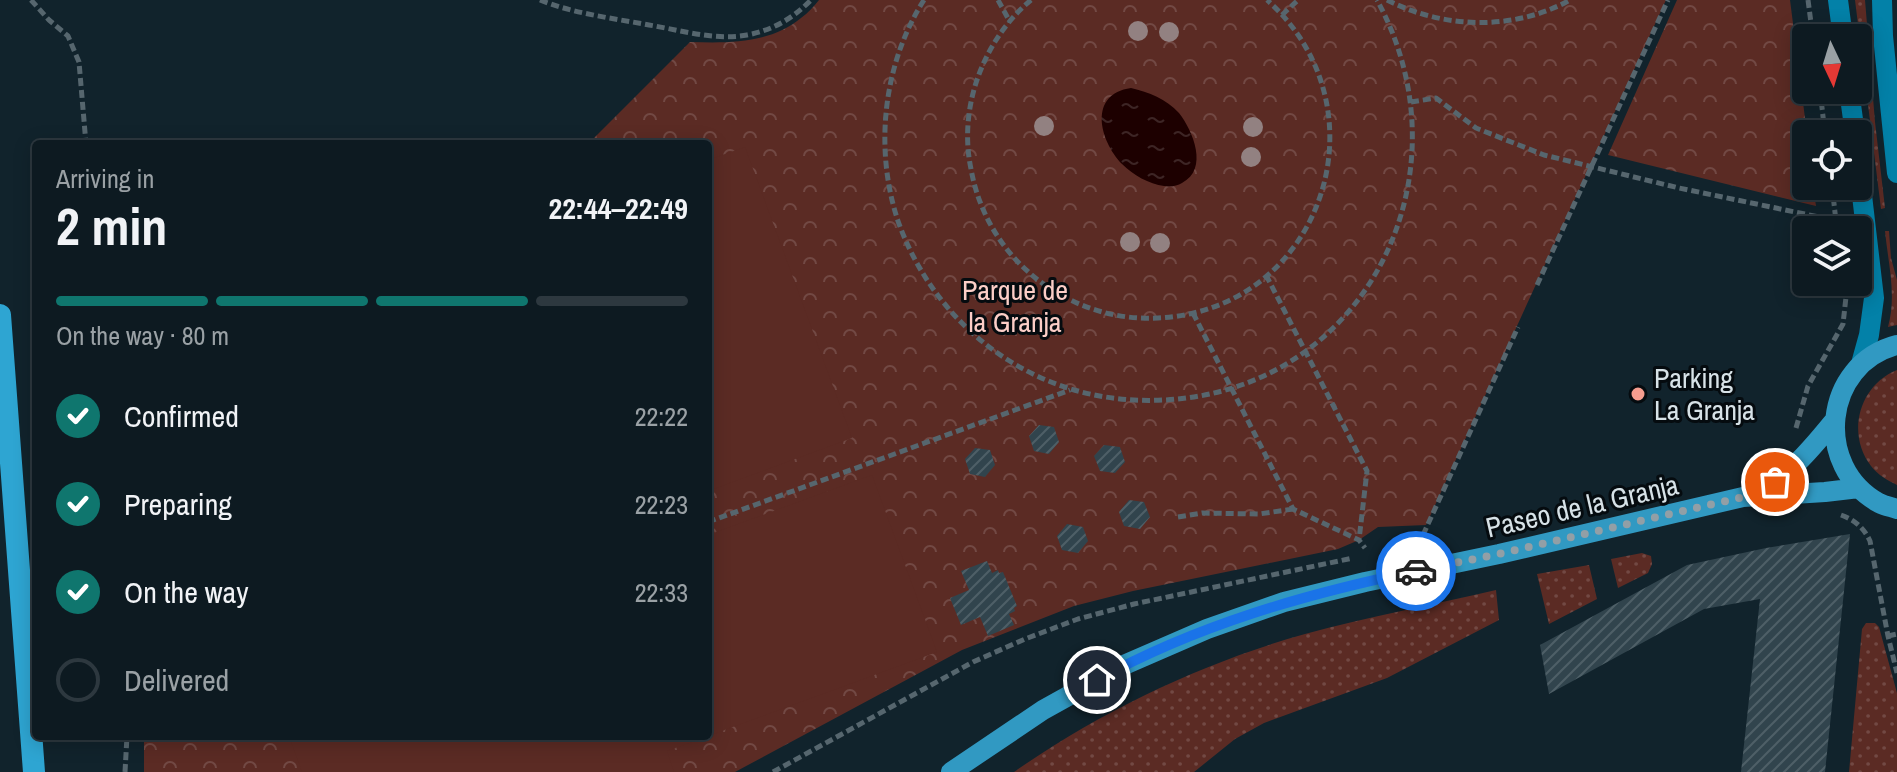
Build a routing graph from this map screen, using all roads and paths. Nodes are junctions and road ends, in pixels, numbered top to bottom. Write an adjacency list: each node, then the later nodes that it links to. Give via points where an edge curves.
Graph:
1 (31, 0): 21 (path, via 68,36 79,62)
2 (540, 0): 3 (path, via 577,12 717,37 770,29)
3 (811, 0)
4 (924, 0): 36 (path, via 896,59 885,118 887,176 903,233 931,286 969,330 1017,366)
5 (998, 0): 17 (path)
6 (1031, 0): 17 (path)
7 (1267, 0): 16 (path)
8 (1298, 0): 16 (path)
9 (1377, 0): 20 (path, via 1402,60)
10 (1387, 0): 11 (path, via 1437,18 1480,23 1522,18)
11 (1570, 0)
12 (1668, 0): 22 (path)
13 (1808, 0): 18 (path)
14 (1838, 0): 19 (main road)
15 (1882, 0): 23 (main road)
16 (1282, 15): 26 (path, via 1318,71 1329,111 1330,151 1312,216 1291,250)
17 (1010, 22): 29 (path, via 980,71 968,124 972,177 992,228 1026,270 1070,300 1122,316)
18 (1811, 24)
19 (1841, 24)
20 (1411, 102): 22 (path, via 1436,98 1476,128); 33 (path, via 1411,177 1395,234 1356,302)
21 (86, 140)
22 (1591, 167): 25 (path); 27 (path)
23 (1897, 173)
24 (1863, 200): 34 (main road, via 1874,298)
25 (1815, 216)
26 (1266, 275): 29 (path, via 1228,301); 33 (path)
27 (1537, 285)
28 (1846, 296): 38 (path, via 1843,324 1808,386 1797,427)
29 (1193, 313): 35 (path)
30 (0, 315): 55 (highway)
31 (1518, 327): 47 (path)
32 (1897, 345): 34 (main road)
33 (1305, 350): 35 (path); 48 (path, via 1367,471)
34 (1861, 364): 37 (main road, via 1847,381)
35 (1231, 388): 36 (path, via 1149,401); 42 (path)
36 (1071, 389): 45 (path)
37 (1834, 421): 39 (main road, via 1836,446); 40 (main road, Paseo de la Granja, via 1787,472)
38 (1788, 439)
39 (1859, 488): 40 (main road, Paseo de la Granja); 41 (main road)
40 (1743, 497): 58 (main road, Paseo de la Granja, via 1284,602 1124,665 1043,710)
41 (1888, 506): 46 (main road)
42 (1293, 509): 44 (path); 48 (path)
43 (1834, 513): 52 (path, via 1865,531)
44 (1178, 517)
45 (712, 521)
46 (1897, 525)
47 (1423, 535)
48 (1359, 540): 49 (path)
49 (1365, 548)
50 (1364, 555): 57 (path, via 1078,619 973,662)
51 (1897, 634): 52 (path)
52 (1888, 636): 53 (path)
53 (1897, 673)
54 (127, 740): 56 (path)
55 (34, 772)
56 (125, 772)
57 (773, 772)
58 (951, 772)

